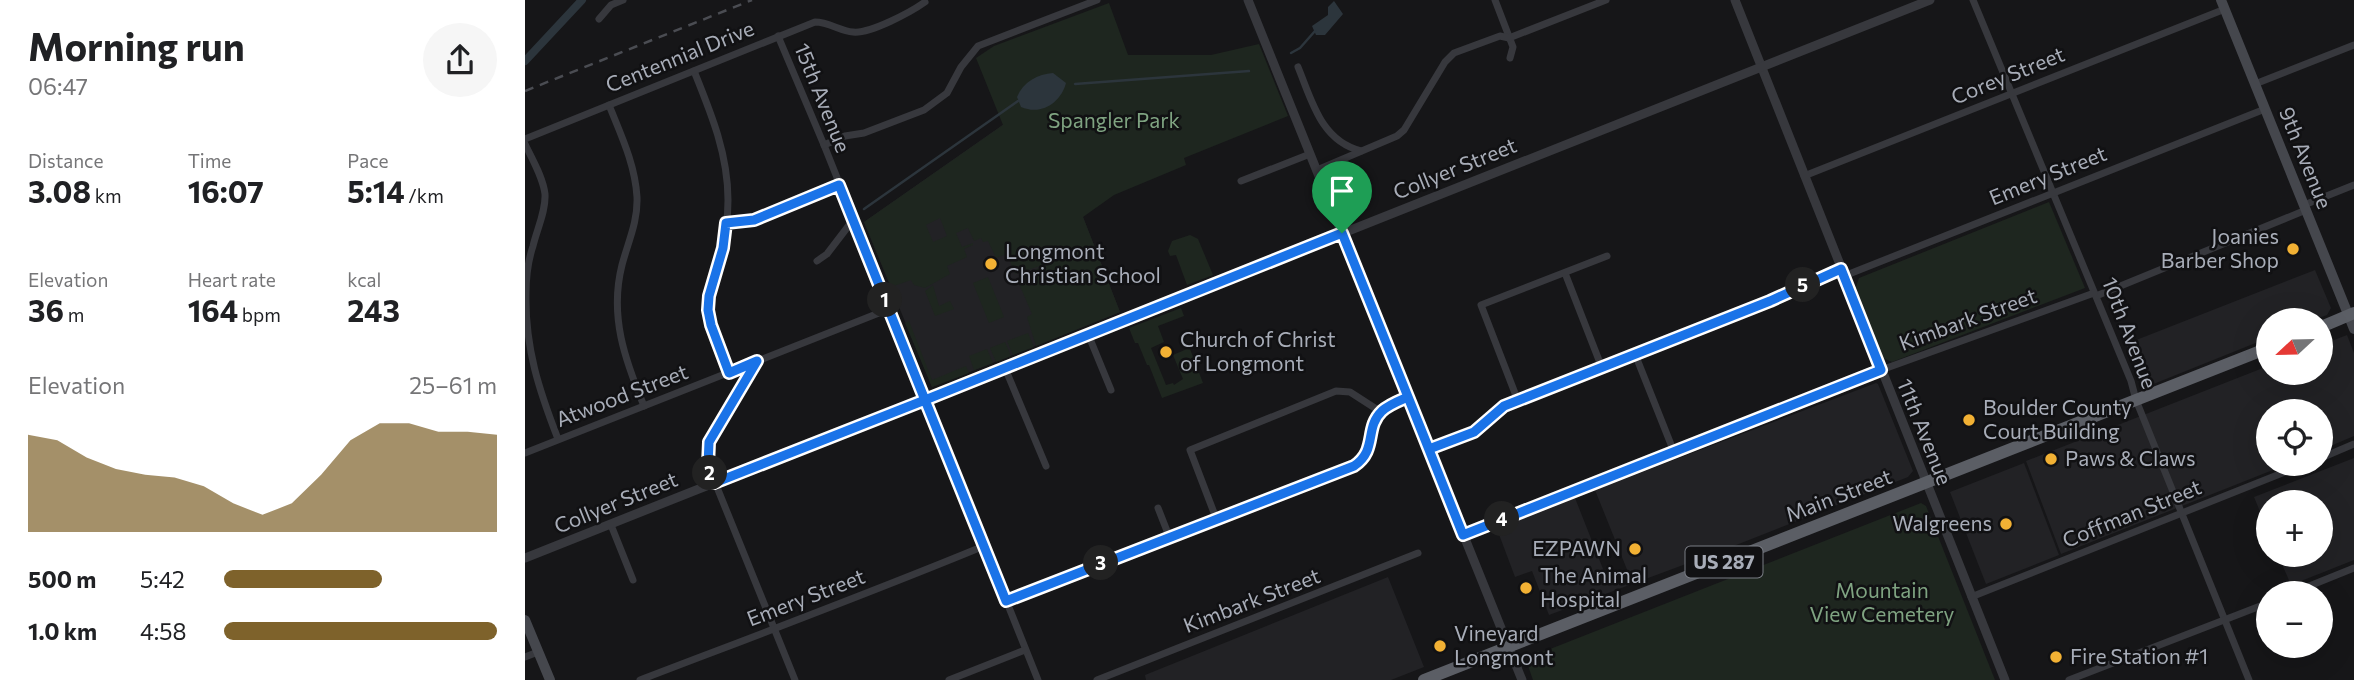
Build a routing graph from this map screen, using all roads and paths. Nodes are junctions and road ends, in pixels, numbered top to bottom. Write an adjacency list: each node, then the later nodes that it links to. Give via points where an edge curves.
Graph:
1 (623, 0): 11 (street, via 611,5)
2 (1097, 0): 24 (street, via 978,47 947,93 924,110)
3 (1248, 0): 26 (street)
4 (1495, 0): 13 (street)
5 (1607, 0): 13 (street)
6 (1735, 0): 17 (street, 11th Avenue)
7 (1930, 0): 17 (street, Collyer Street)
8 (1973, 0): 20 (street, 10th Avenue)
9 (925, 2): 12 (street, Centennial Drive, via 860,32 815,22)
10 (2223, 5): 19 (main road, 9th Avenue); 20 (street, Corey Street)
11 (599, 19)
12 (778, 36): 18 (street, Centennial Drive); 24 (street, 15th Avenue)
13 (1509, 38): 15 (street, via 1513,47); 25 (street, via 1500,36 1454,54 1404,130)
14 (2354, 45): 19 (street)
15 (1510, 58)
16 (1299, 67): 25 (street, via 1328,133)
17 (1761, 67): 28 (street, 11th Avenue); 36 (street, Collyer Street)
18 (694, 71): 21 (street, Centennial Drive); 35 (street, via 723,153)
19 (2255, 85): 22 (main road, 9th Avenue)
20 (2012, 93): 28 (street, Corey Street); 32 (street, 10th Avenue)
21 (609, 105): 23 (street, Centennial Drive); 59 (street, via 635,179 635,222 621,266 617,316 627,364)
22 (2265, 109): 32 (street, Emery Street); 33 (main road, 9th Avenue)
23 (525, 141): 61 (street, via 545,202 531,250 526,325 530,358)
24 (824, 145): 30 (street, 15th Avenue)
25 (1362, 151): 27 (street)
26 (1310, 154): 27 (street); 29 (street)
27 (1317, 170): 36 (street)
28 (1804, 176): 40 (street, 11th Avenue)
29 (1241, 181)
30 (839, 185): 34 (street, 15th Avenue); 35 (street, via 754,220)
31 (2354, 185): 33 (street, Kimbark Street)
32 (2053, 193): 40 (street, Emery Street); 41 (street, 10th Avenue)
33 (2305, 207): 41 (street, Kimbark Street); 43 (main road, 9th Avenue)
34 (853, 220): 38 (street); 42 (street, 15th Avenue)
35 (726, 223): 53 (street, via 708,310)
36 (1342, 233): 46 (street, Collyer Street); 55 (street)
37 (1607, 256): 39 (street)
38 (817, 261)
39 (1565, 273): 51 (street); 58 (street, via 1481,305)
40 (1842, 273): 48 (street, Emery Street); 52 (street, 11th Avenue)
41 (2095, 294): 52 (street, Kimbark Street); 57 (street, 10th Avenue)
42 (889, 309): 49 (street, Atwood Street); 56 (street, 15th Avenue)
43 (2351, 315): 44 (highway); 45 (main road, 9th Avenue)
44 (2333, 322)
45 (2354, 329)
46 (1088, 334): 50 (street, Collyer Street); 54 (street)
47 (2256, 353): 57 (highway, Main Street / US 287)
48 (1635, 354): 51 (street, Emery Street); 64 (street)
49 (757, 361): 53 (street, Atwood Street); 69 (street, via 709,442 708,465)
50 (1005, 368): 56 (street, Collyer Street); 67 (street)
51 (1602, 368): 58 (street, Emery Street)
52 (1881, 370): 64 (street, Kimbark Street); 70 (street, 11th Avenue)
53 (729, 373): 59 (street, Atwood Street)
54 (1111, 390)
55 (1408, 397): 60 (street); 63 (street)
56 (925, 400): 69 (street, Collyer Street); 77 (street, 15th Avenue)
57 (2136, 400): 70 (highway, Main Street / US 287); 72 (street, 10th Avenue)
58 (1518, 401): 63 (street, Emery Street, via 1504,406 1474,432)
59 (644, 406): 61 (street, Atwood Street)
60 (1381, 412): 73 (street, via 1368,452 1354,466); 73 (street, via 1350,392 1336,391 1190,450)
61 (558, 439): 65 (street, Atwood Street)
62 (2354, 444): 66 (street)
63 (1429, 449): 75 (street)
64 (1674, 452): 75 (street, Kimbark Street)
65 (525, 453)
66 (2333, 453)
67 (1046, 466)
68 (2275, 476): 72 (street, Coffman Street)
69 (714, 483): 74 (street, Collyer Street); 88 (street)
70 (1925, 483): 83 (street, 11th Avenue); 89 (highway, Main Street / US 287)
71 (1158, 508): 76 (street)
72 (2181, 513): 83 (street, Coffman Street); 87 (street, 10th Avenue)
73 (1216, 518): 76 (street)
74 (611, 525): 79 (street, Collyer Street); 81 (street)
75 (1463, 535): 89 (street)
76 (1169, 536): 84 (street)
77 (984, 546): 84 (street, 15th Avenue); 88 (street, Emery Street)
78 (1418, 553): 98 (street, Kimbark Street)
79 (525, 558)
80 (2354, 568): 82 (street)
81 (633, 580)
82 (2322, 581)
83 (1971, 597): 101 (street, 11th Avenue)
84 (1006, 601): 90 (street, 15th Avenue)
85 (2256, 608): 87 (street)
86 (525, 620): 91 (main road)
87 (2225, 620): 102 (street); 103 (street, 10th Avenue)
88 (775, 629): 94 (street, Emery Street); 95 (street)
89 (1508, 647): 99 (highway, Main Street / US 287); 100 (street)
90 (1025, 650): 96 (street); 97 (street, 15th Avenue)
91 (538, 652): 92 (street); 93 (main road)
92 (525, 657)
93 (550, 680)
94 (640, 680)
95 (795, 680)
96 (949, 680)
97 (1038, 680)
98 (1097, 680)
99 (1423, 680)
100 (1522, 680)
101 (2005, 680)
102 (2069, 680)
103 (2249, 680)

